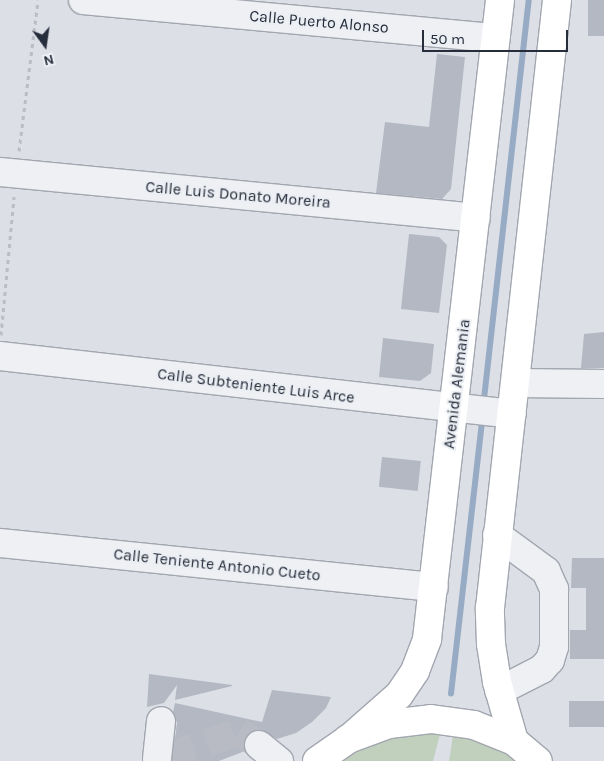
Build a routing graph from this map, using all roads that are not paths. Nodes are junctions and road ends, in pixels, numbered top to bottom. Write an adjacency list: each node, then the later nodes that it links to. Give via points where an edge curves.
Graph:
1 (83, 0): 4 (street, Calle Puerto Alonso)
2 (500, 0): 4 (main road, Avenida Alemania)
3 (557, 0): 8 (main road)
4 (495, 38): 6 (main road, Avenida Alemania)
5 (0, 172): 6 (street, Calle Luis Donato Moreira)
6 (476, 218): 10 (main road, Avenida Alemania)
7 (0, 356): 10 (street, Calle Subteniente Luis Arce)
8 (516, 383): 9 (street); 11 (main road)
9 (604, 384)
10 (457, 409): 11 (street, Calle Subteniente Luis Arce); 14 (main road, Avenida Alemania)
11 (508, 413): 12 (main road)
12 (497, 535): 15 (main road, via 490,608 491,644); 15 (street, via 546,571 554,590 554,647 550,660 542,669)
13 (0, 543): 14 (street, Calle Teniente Antonio Cueto)
14 (434, 587): 17 (main road, Avenida Alemania, via 427,639 415,671 399,695)
15 (499, 691): 18 (main road)
16 (161, 721): 19 (street)
17 (348, 739): 18 (main road, via 389,724 431,719 474,725); 20 (main road)
18 (514, 742): 21 (main road)
19 (160, 759)
20 (317, 761)
21 (538, 761)

